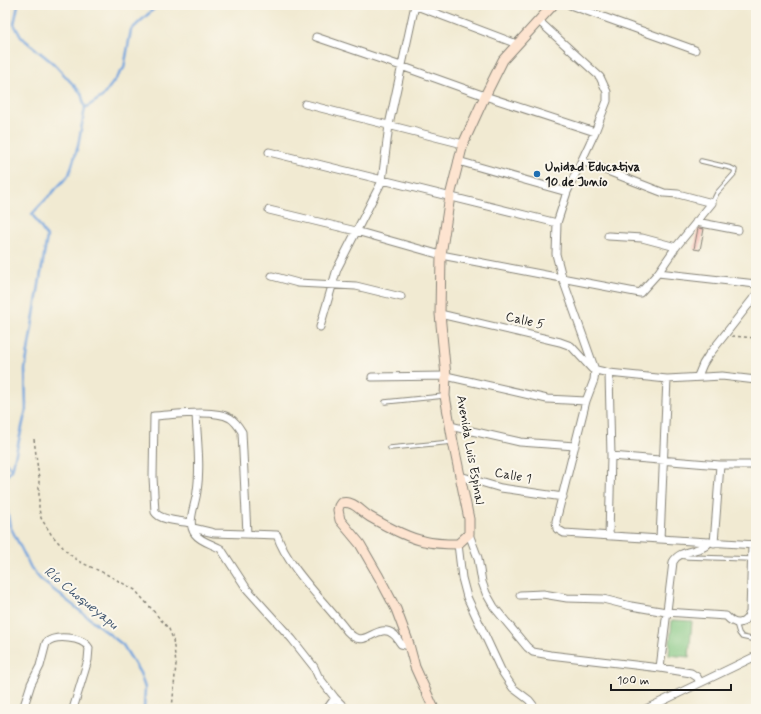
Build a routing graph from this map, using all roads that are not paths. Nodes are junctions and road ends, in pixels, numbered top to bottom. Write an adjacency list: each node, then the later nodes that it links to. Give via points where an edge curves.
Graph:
1 (414, 5): 6 (street); 8 (street)
2 (553, 5): 4 (street, Avenida Luis Espinal)
3 (570, 5): 7 (street)
4 (539, 21): 6 (street, Avenida Luis Espinal); 12 (street, via 600,77 604,84 607,101)
5 (316, 37): 8 (street)
6 (517, 44): 9 (street, Avenida Luis Espinal, via 503,60)
7 (694, 50)
8 (402, 66): 9 (street); 11 (street)
9 (485, 96): 12 (street); 13 (street, Avenida Luis Espinal)
10 (305, 104): 11 (street)
11 (389, 125): 13 (street); 18 (street)
12 (595, 132): 16 (street)
13 (463, 144): 15 (street, Avenida Luis Espinal)
14 (269, 152): 18 (street)
15 (458, 161): 19 (street); 20 (street, Avenida Luis Espinal)
16 (582, 161): 19 (street); 21 (street, via 664,193)
17 (701, 161): 21 (lane, via 735,170)
18 (382, 181): 20 (street); 26 (street)
19 (567, 192): 24 (street)
20 (450, 196): 24 (street); 29 (street, Avenida Luis Espinal)
21 (712, 203): 23 (street)
22 (269, 210): 26 (street)
23 (696, 222): 25 (street); 28 (street)
24 (557, 223): 32 (street, via 556,254)
25 (738, 230)
26 (356, 231): 29 (street); 34 (street, via 336,269)
27 (608, 236): 28 (street, via 642,238)
28 (676, 247): 30 (street)
29 (441, 255): 32 (street); 37 (street, Avenida Luis Espinal)
30 (658, 273): 32 (street, via 640,294); 33 (street)
31 (272, 276): 34 (street, via 298,283)
32 (562, 277): 39 (street)
33 (756, 284)
34 (332, 285): 36 (street, via 356,286); 38 (street)
35 (756, 295): 42 (street, via 706,360)
36 (401, 297)
37 (440, 314): 39 (street, Calle 5, via 560,342 570,346); 41 (street, Avenida Luis Espinal)
38 (320, 327)
39 (595, 370): 40 (street); 47 (street)
40 (609, 373): 44 (street); 54 (street)
41 (446, 376): 43 (street); 46 (street, Avenida Luis Espinal); 47 (street, via 547,399)
42 (698, 376): 44 (street); 45 (street)
43 (372, 377)
44 (667, 379): 55 (street)
45 (756, 380)
46 (445, 396): 48 (lane); 50 (street, Avenida Luis Espinal)
47 (586, 401): 52 (street)
48 (385, 402)
49 (196, 414): 60 (street, via 199,477); 60 (street, via 154,416 155,512 162,518); 61 (street, via 218,414 230,418 242,432)
50 (450, 426): 51 (street, Avenida Luis Espinal); 52 (street, via 520,442)
51 (453, 442): 53 (lane); 58 (street, Avenida Luis Espinal)
52 (575, 446): 59 (street)
53 (390, 448)
54 (611, 456): 55 (street); 63 (street)
55 (663, 460): 56 (street); 64 (street)
56 (720, 465): 57 (street); 65 (street)
57 (756, 465)
58 (460, 476): 59 (street, Calle 1, via 501,488); 62 (street, Avenida Luis Espinal, via 469,519)
59 (563, 497): 63 (street, via 556,521 557,529 564,533)
60 (192, 525): 61 (street, via 214,533); 78 (street, via 194,533 200,538 221,549 248,589 314,667)
61 (247, 534): 74 (street, via 277,535 289,560 354,637 364,638 380,630 386,630 394,634 401,644)
62 (469, 534): 66 (street); 76 (street, via 478,558 486,593 494,607 533,652)
63 (609, 536): 64 (street)
64 (660, 539): 65 (street)
65 (711, 543): 67 (street); 68 (street)
66 (458, 544): 74 (street, via 423,541 368,516 349,502 341,503 339,506 340,520 360,544 379,577 396,609); 84 (street, via 467,597 501,670 513,688)
67 (754, 545): 69 (street)
68 (679, 556): 69 (lane); 71 (street, via 673,562)
69 (751, 559): 72 (street, via 750,612 746,620)
70 (520, 595): 71 (street, via 543,594 603,599)
71 (666, 612): 72 (street, via 726,616); 76 (street)
72 (736, 624): 73 (lane, via 742,637 751,639)
73 (756, 635)
74 (410, 646): 83 (street, via 415,667)
75 (756, 656): 77 (street)
76 (660, 668): 77 (street, via 691,673 697,676)
77 (700, 682): 85 (street)
78 (335, 698): 81 (street); 82 (street)
79 (23, 709): 80 (street, via 46,643 49,640 64,638 85,642 89,648 88,660)
80 (73, 709)
81 (327, 709)
82 (346, 709)
83 (434, 709)
84 (536, 709)
85 (646, 709)

